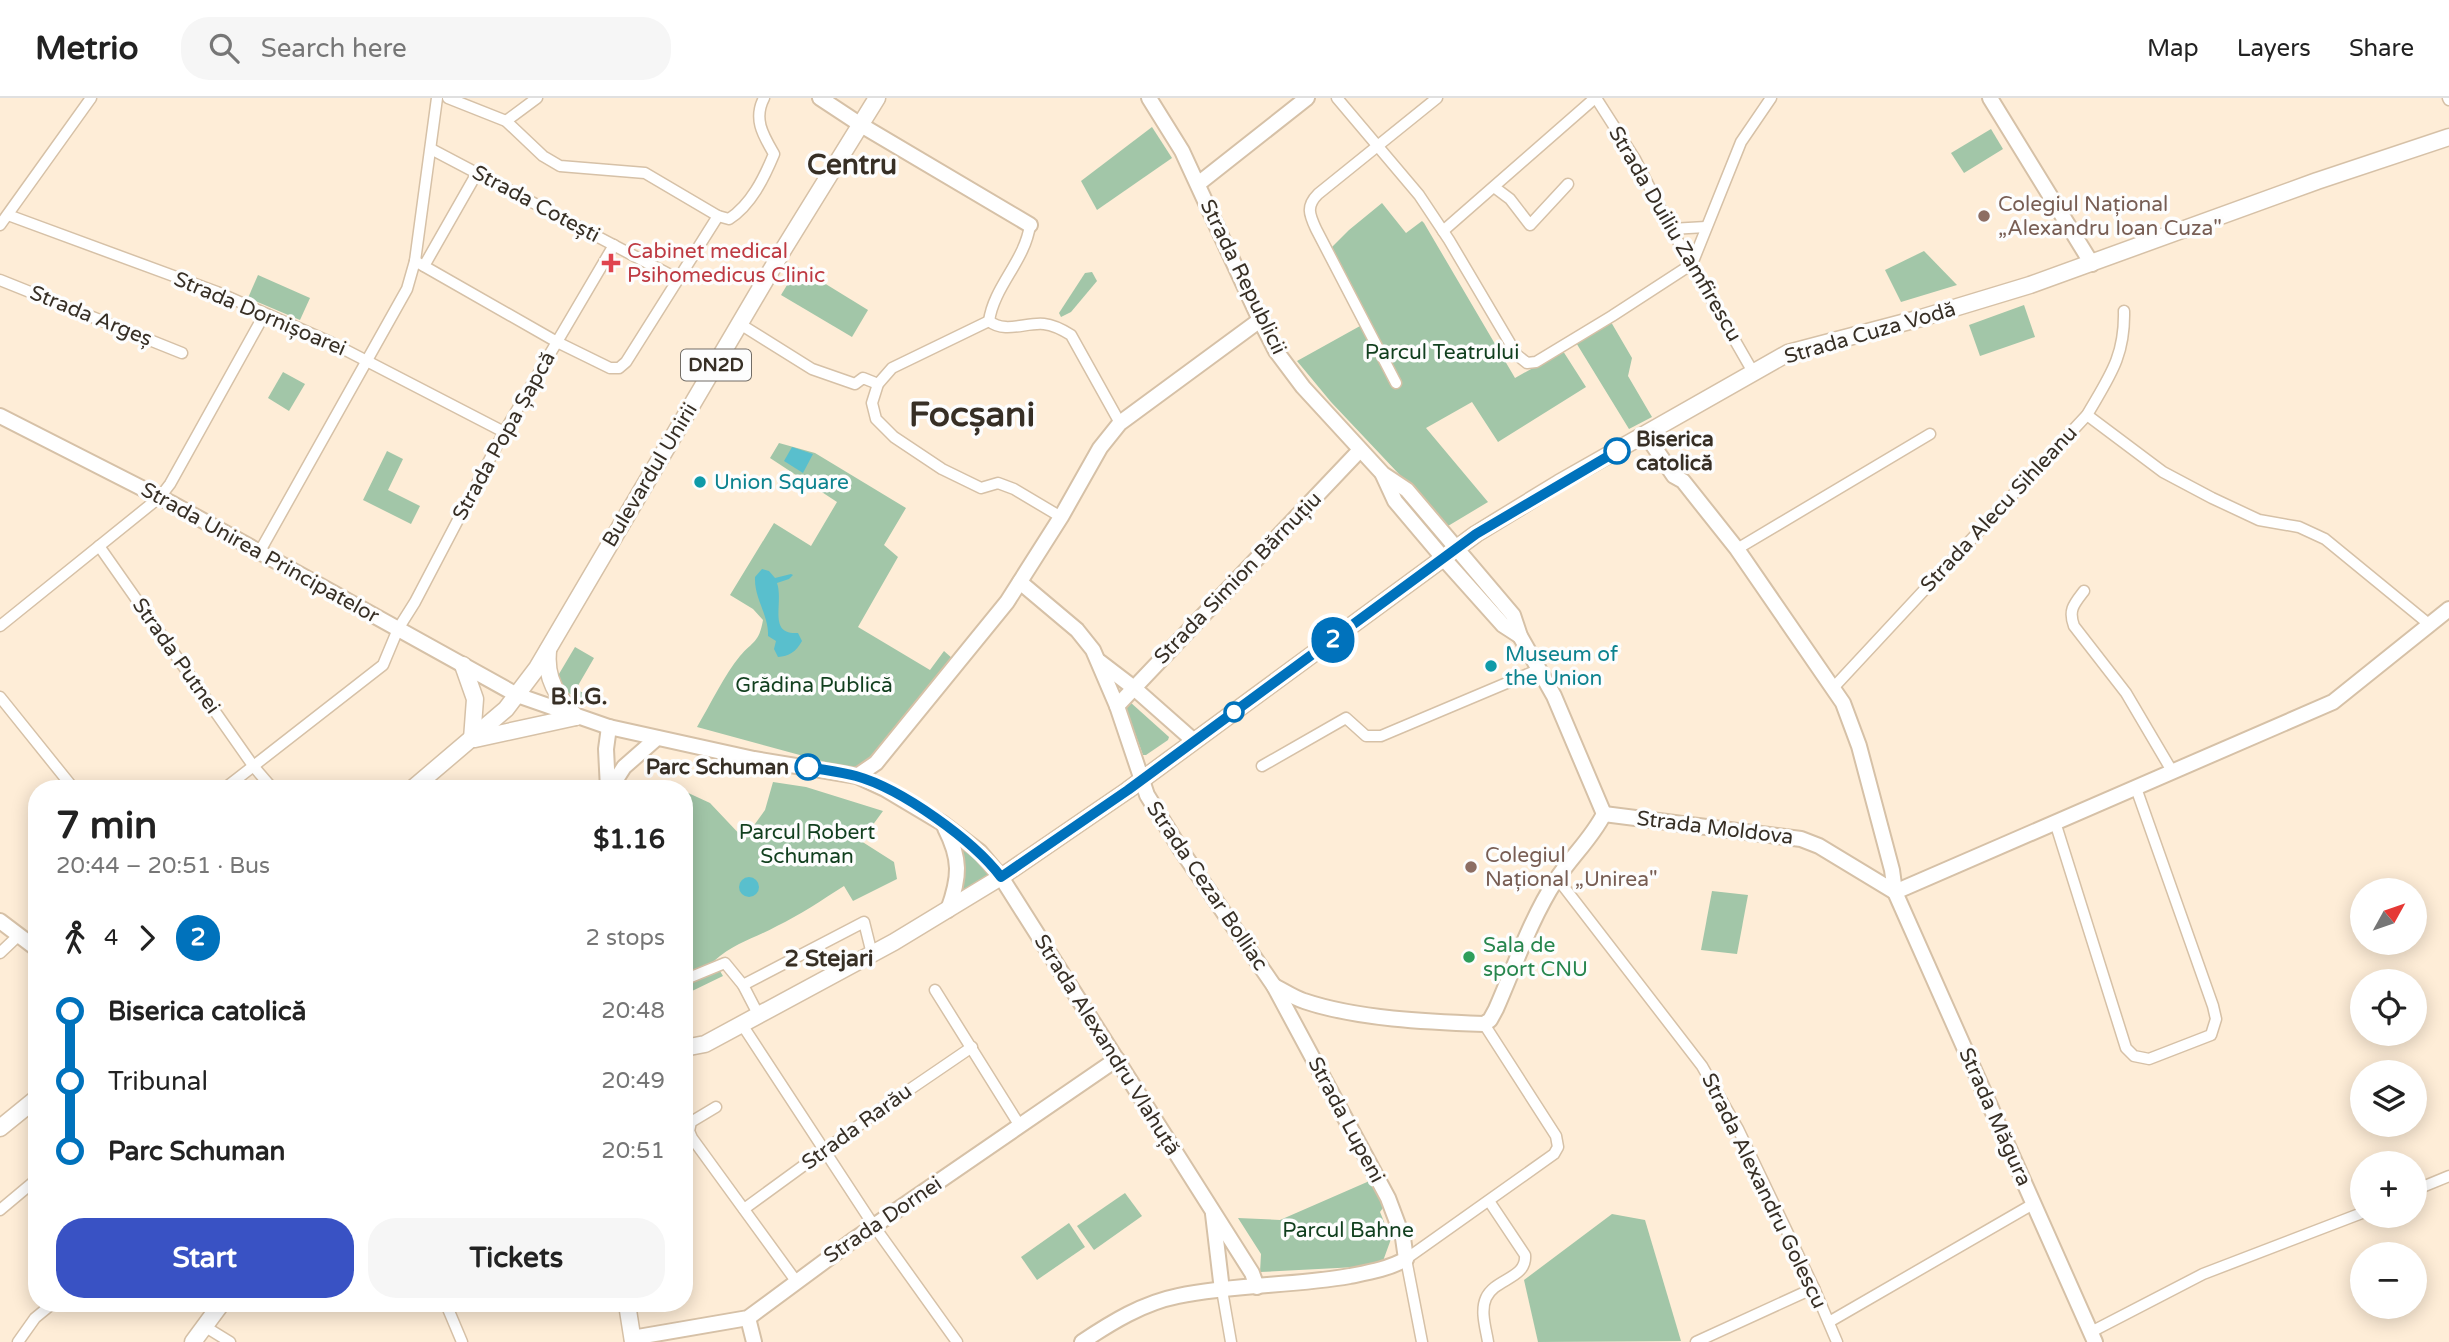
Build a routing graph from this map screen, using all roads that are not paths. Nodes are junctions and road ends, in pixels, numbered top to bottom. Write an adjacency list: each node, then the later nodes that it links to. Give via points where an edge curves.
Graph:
1 (91, 98): 24 (street)
2 (437, 98): 19 (street)
3 (448, 98): 15 (street)
4 (537, 98): 15 (street)
5 (764, 98): 25 (street, via 758,124 774,154 739,212 729,219)
6 (820, 98): 16 (street)
7 (877, 98): 16 (main road, Bulevardul Unirii / DN2D)
8 (1149, 98): 21 (street, Strada Republicii)
9 (1307, 98): 21 (street)
10 (1337, 98): 18 (street)
11 (1437, 98): 18 (street)
12 (1595, 98): 23 (street); 29 (street, Strada Duiliu Zamfirescu, via 1635,159)
13 (1771, 98): 28 (street, via 1741,142)
14 (1990, 98): 34 (street)
15 (506, 121): 25 (street, via 560,166 645,173)
16 (861, 125): 27 (street); 41 (main road, Bulevardul Unirii / DN2D)
17 (2449, 137): 34 (main road, Strada Cuza Vodă)
18 (1376, 146): 30 (street); 46 (street, via 1318,194 1309,210)
19 (430, 149): 20 (street, Strada Cotești); 32 (street)
20 (477, 173): 31 (street, Strada Cotești); 32 (street)
21 (1198, 184): 39 (street, Strada Republicii)
22 (1568, 184): 23 (street, via 1530,225)
23 (1494, 187): 30 (street)
24 (8, 215): 26 (street); 38 (street, Strada Dornișoarei, via 216,292)
25 (718, 216): 35 (street)
26 (0, 225)
27 (1030, 225): 40 (street, via 1024,251 991,307)
28 (1706, 227): 29 (street); 33 (street)
29 (1671, 229): 33 (street, Strada Duiliu Zamfirescu)
30 (1443, 231): 33 (street, via 1517,355 1527,363 1536,362)
31 (614, 245): 35 (street, Strada Cotești); 42 (street, Strada Popa Șapcă)
32 (420, 263): 42 (street); 44 (street)
33 (1692, 264): 45 (street, Strada Duiliu Zamfirescu)
34 (2092, 264): 45 (main road, Strada Cuza Vodă, via 1963,306 1800,349)
35 (678, 279): 42 (street, via 619,368)
36 (0, 280): 43 (street, Strada Argeș)
37 (2124, 311): 48 (street, Strada Alecu Sihleanu, via 2124,341 2115,368)
38 (264, 315): 44 (street, Strada Dornișoarei); 56 (street)
39 (1260, 320): 50 (street); 54 (street, Strada Republicii, via 1291,371)
40 (989, 321): 47 (street, via 892,368); 50 (street, via 1002,328 1044,324 1071,335)
41 (740, 324): 47 (street, via 812,369 855,384 863,378); 70 (main road, Bulevardul Unirii / DN2D)
42 (557, 342): 51 (street, Strada Popa Șapcă)
43 (182, 353)
44 (368, 362): 51 (street, Strada Dornișoarei); 61 (street)
45 (1753, 372): 53 (main road, Strada Cuza Vodă)
46 (1396, 383)
47 (878, 384): 57 (street, via 872,403 876,419 894,437 981,488 998,483)
48 (2087, 415): 66 (street, via 2163,472 2212,498 2259,520 2299,527 2325,539); 74 (street, Strada Alecu Sihleanu)
49 (0, 416): 56 (street, Strada Unirea Principatelor)
50 (1119, 423): 57 (street)
51 (504, 432): 68 (street, Strada Popa Șapcă)
52 (1930, 434): 60 (street)
53 (1646, 435): 59 (main road, Strada Cuza Vodă, via 1559,483); 60 (street, Strada Măgura, via 1674,476 1683,481)
54 (1360, 450): 55 (street, Strada Republicii); 75 (street, Strada Simion Bărnuțiu)
55 (1382, 474): 59 (street, Strada Republicii, via 1407,490); 62 (street, Strada Republicii, via 1395,500)
56 (160, 496): 58 (street); 61 (street, Strada Unirea Principatelor)
57 (1061, 517): 63 (street)
58 (99, 546): 67 (street); 85 (street, Strada Putnei)
59 (1458, 548): 62 (main road, Strada Cuza Vodă); 69 (street, Strada Republicii, via 1513,615)
60 (1737, 549): 74 (street, Strada Măgura)
61 (260, 551): 68 (street, Strada Unirea Principatelor)
62 (1444, 559): 69 (street, Strada Republicii, via 1503,625); 83 (main road, Strada Cuza Vodă)
63 (1020, 582): 71 (street, via 1077,630); 87 (street, via 876,763)
64 (2084, 591): 86 (street, via 2071,607 2074,626 2126,693)
65 (2449, 610): 66 (street)
66 (2430, 625): 86 (street, via 2333,702)
67 (0, 626)
68 (398, 629): 72 (street, Strada Unirea Principatelor); 85 (street, Strada Popa Șapcă, via 383,665)
69 (1520, 636): 73 (street, Strada Republicii)
70 (549, 648): 76 (main road, Bulevardul Unirii); 79 (main road, via 549,679)
71 (1099, 661): 75 (street); 78 (street, Strada Cezar Bolliac)
72 (463, 665): 76 (street, Strada Unirea Principatelor); 82 (main road, via 475,699)
73 (1540, 669): 84 (street, via 1381,736 1366,736 1346,718); 96 (street, Strada Republicii)
74 (1834, 687): 101 (street, Strada Măgura, via 1860,746)
75 (1134, 688): 78 (street, Strada Simion Bărnuțiu); 83 (street)
76 (517, 695): 79 (street, Strada Unirea Principatelor); 82 (main road, Bulevardul Unirii)
77 (0, 697): 88 (street)
78 (1117, 706): 94 (street, Strada Cezar Bolliac)
79 (576, 717): 80 (street, Strada Unirea Principatelor); 82 (main road)
80 (608, 727): 81 (street, Strada Unirea Principatelor); 92 (street)
81 (657, 738): 87 (street, Strada Unirea Principatelor); 93 (street)
82 (472, 740): 91 (main road, Bulevardul Unirii)
83 (1194, 741): 94 (main road, Strada Cuza Vodă)
84 (1262, 766)
85 (254, 767): 89 (street, Strada Popa Șapcă); 90 (street, Strada Putnei)
86 (2172, 771): 95 (street)
87 (857, 776): 98 (street, Strada Alexandru Vlahuță)
88 (67, 780)
89 (236, 780)
90 (265, 780)
91 (423, 780)
92 (608, 780)
93 (615, 780)
94 (1140, 780): 99 (main road, Strada Cuza Vodă); 110 (street, Strada Cezar Bolliac, via 1181,850)
95 (2136, 788): 97 (street); 97 (street, via 2217,1019 2211,1035 2150,1059 2134,1056 2126,1048)
96 (1604, 814): 100 (street); 101 (street, Strada Moldova, via 1801,839)
97 (2055, 822): 101 (street)
98 (942, 823): 99 (street, Strada Alexandru Vlahuță, via 974,847); 102 (street, via 957,862 956,889)
99 (1001, 877): 102 (main road, Strada Cuza Vodă); 117 (street, Strada Alexandru Vlahuță)
100 (1557, 878): 114 (street, via 1536,914 1496,1009); 138 (street, Strada Alexandru Golescu, via 1702,1066 1738,1129)
101 (1895, 892): 129 (street, Strada Măgura)
102 (948, 910): 107 (main road, Strada Cuza Vodă)
103 (0, 921): 104 (street)
104 (19, 935): 105 (street); 106 (street)
105 (28, 942)
106 (0, 953)
107 (872, 954): 109 (street, via 864,922); 112 (main road, Strada Cuza Vodă)
108 (693, 976): 109 (street, via 724,963)
109 (743, 985): 112 (street)
110 (1274, 986): 114 (street, Strada Cezar Bolliac, via 1302,1001 1336,1009 1420,1022); 135 (street, Strada Lupeni, via 1388,1198 1404,1238)
111 (935, 990): 116 (street)
112 (758, 1014): 113 (main road, Strada Cuza Vodă)
113 (741, 1023): 115 (main road, Strada Cuza Vodă); 124 (street)
114 (1484, 1024): 128 (street, via 1556,1136 1558,1147)
115 (693, 1046)
116 (972, 1046): 121 (street); 124 (street, Strada Rarău)
117 (1116, 1059): 121 (street, Strada Dornei); 132 (street, Strada Alexandru Vlahuță)
118 (28, 1105): 122 (main road)
119 (716, 1107): 120 (street)
120 (693, 1121)
121 (1020, 1126): 134 (street, Strada Dornei)
122 (0, 1128)
123 (693, 1138): 130 (street)
124 (825, 1150): 130 (street, Strada Rarău); 134 (street)
125 (2449, 1175): 126 (street)
126 (2427, 1185)
127 (28, 1187): 131 (street)
128 (1489, 1201): 135 (street); 158 (street, via 1525,1255 1525,1263 1486,1297 1483,1312)
129 (2033, 1204): 145 (street); 147 (street, Strada Măgura)
130 (744, 1209): 136 (street)
131 (0, 1210)
132 (1212, 1213): 137 (street, Strada Alexandru Vlahuță); 139 (street, Strada Alexandru Vlahuță)
133 (2350, 1218): 147 (street, via 2203,1274)
134 (874, 1226): 136 (street, Strada Dornei); 154 (street)
135 (1406, 1259): 137 (street, via 1390,1268 1314,1283); 157 (street, Strada Lupeni)
136 (796, 1281): 144 (street, Strada Dornei)
137 (1257, 1287): 139 (street)
138 (1814, 1288): 145 (street, Strada Alexandru Golescu); 159 (street)
139 (1222, 1290): 155 (street, via 1146,1305); 156 (street)
140 (42, 1312): 149 (street)
141 (215, 1312): 146 (main road)
142 (449, 1312): 152 (street)
143 (628, 1312): 148 (main road)
144 (748, 1318): 148 (street, Strada Dornei); 153 (street)
145 (1829, 1322): 160 (street, Strada Alexandru Golescu)
146 (204, 1326): 150 (main road); 151 (street)
147 (2093, 1337)
148 (632, 1340)
149 (18, 1342)
150 (193, 1342)
151 (230, 1342)
152 (462, 1342)
153 (754, 1342)
154 (957, 1342)
155 (1082, 1342)
156 (1231, 1342)
157 (1422, 1342)
158 (1488, 1342)
159 (1696, 1342)
160 (1837, 1342)

